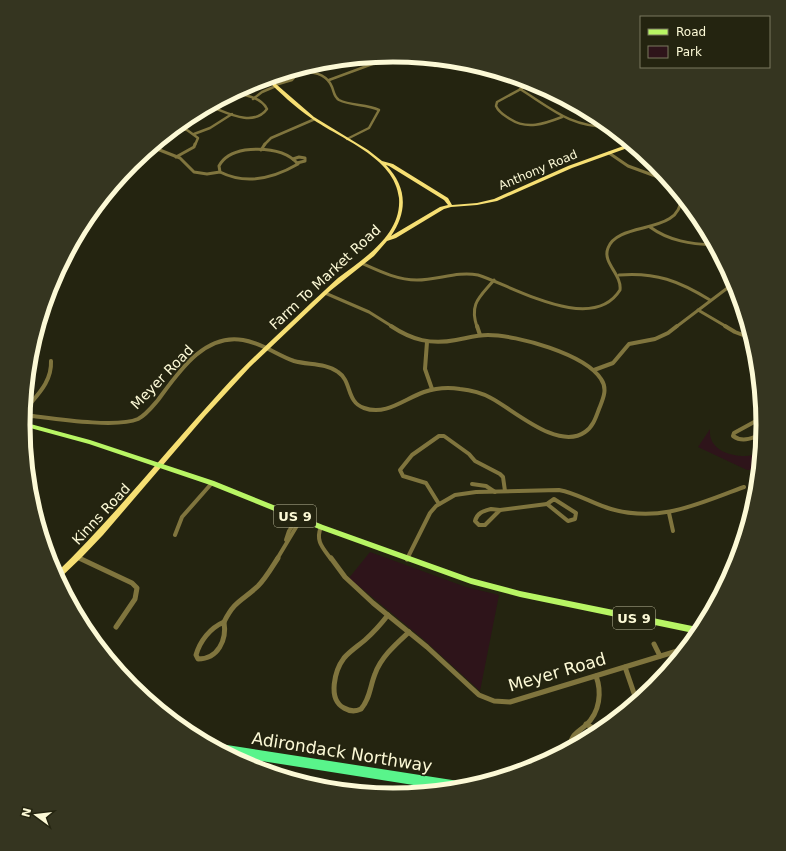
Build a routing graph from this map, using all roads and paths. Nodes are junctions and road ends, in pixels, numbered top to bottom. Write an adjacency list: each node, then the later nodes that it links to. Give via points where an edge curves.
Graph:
1 (371, 63): 4 (street)
2 (311, 72): 4 (street)
3 (296, 76): 6 (street)
4 (329, 80): 18 (street, via 334,95 339,99 379,110 369,128)
5 (273, 83): 6 (street, Farm To Market Road)
6 (276, 86): 10 (street); 14 (street, Farm To Market Road)
7 (524, 87): 8 (street)
8 (520, 89): 13 (street); 13 (street, via 497,102 498,112 516,124 528,126 536,126)
9 (242, 96): 10 (street)
10 (253, 99): 12 (street, via 267,106 262,115 249,118)
11 (216, 109): 12 (street)
12 (232, 114): 17 (street, via 210,128)
13 (562, 117): 15 (street, via 574,123)
14 (316, 120): 18 (street, Farm To Market Road); 21 (street, via 271,138)
15 (598, 127)
16 (184, 129): 17 (street)
17 (194, 134): 23 (street, via 198,138 196,144)
18 (347, 139): 25 (street, Farm To Market Road)
19 (625, 147): 22 (street, Anthony Road)
20 (158, 150): 23 (street)
21 (261, 150): 24 (street, via 280,152); 27 (street, via 245,150 226,157 218,166)
22 (609, 153): 28 (street, via 628,166); 30 (street, Anthony Road, via 495,200)
23 (176, 157): 27 (street, via 196,173)
24 (293, 159): 26 (street); 26 (street, via 305,158 305,161)
25 (382, 162): 30 (street, via 446,199); 32 (street, Farm To Market Road, via 396,180 401,198 399,216)
26 (298, 163): 27 (street, via 272,176 258,179 231,177)
27 (220, 172)
28 (657, 177)
29 (681, 205): 31 (street, via 673,214)
30 (451, 206): 32 (street, Anthony Road, via 442,208)
31 (650, 227): 33 (street, via 661,235 676,240); 35 (street, via 623,233 610,244 606,257)
32 (387, 240): 34 (street, Farm To Market Road)
33 (707, 244)
34 (361, 263): 36 (street, via 408,280 467,273); 38 (street, Farm To Market Road)
35 (619, 275): 36 (street, via 620,288 613,298 600,306 586,309 556,305); 39 (street, via 643,273 662,276)
36 (494, 280): 41 (street, via 474,306 473,312)
37 (728, 287): 39 (street)
38 (325, 293): 43 (street, via 370,313 408,337); 44 (street, Farm To Market Road)
39 (710, 300): 40 (street)
40 (698, 310): 42 (street); 46 (street, via 662,337 629,344 613,363)
41 (480, 335): 43 (street, via 443,342); 46 (street, via 501,335 520,339 576,358)
42 (745, 336)
43 (427, 342): 47 (street, via 425,369)
44 (266, 348): 47 (street, Meyer Road, via 296,361 320,364 341,374 352,399 364,408 389,408); 49 (street, Meyer Road, via 234,339 207,348 185,366 149,410 136,420 110,422); 53 (street, Farm To Market Road, via 223,393)
45 (51, 361): 48 (street, via 51,372 45,385)
46 (594, 370): 47 (street, Meyer Road, via 604,383 604,399 590,427 582,435 575,437 551,434 482,394 450,387)
47 (432, 389)
48 (31, 402)
49 (30, 417)
50 (756, 421): 52 (street, via 733,436 743,441)
51 (30, 426): 53 (main road, US 9, via 90,442)
52 (756, 435)
53 (161, 466): 54 (main road, US 9); 67 (street, Kinns Road)
54 (212, 483): 63 (main road, US 9); 66 (street, via 182,517)
55 (472, 484): 58 (street, via 486,486)
56 (744, 487): 62 (street)
57 (505, 491): 58 (street); 59 (street, via 503,477 500,474 475,461 444,436 439,436 411,455 400,470 403,476 426,483); 62 (street, via 564,490 620,512 646,515)
58 (495, 492): 59 (street, via 455,495)
59 (439, 504): 68 (street, via 430,513)
60 (548, 504): 60 (street, via 564,519 575,519 576,514 554,499); 61 (street)
61 (500, 510): 61 (street, via 491,509 479,513 475,521 479,525 485,525)
62 (669, 513): 65 (street)
63 (299, 518): 64 (main road, US 9); 71 (street, via 275,564 258,586 230,610)
64 (321, 527): 68 (main road, US 9); 70 (street, Meyer Road, via 318,534 319,542 345,577)
65 (673, 531)
66 (175, 536)
67 (78, 557): 69 (street, Kinns Road); 72 (street, via 137,587 132,603)
68 (407, 559): 73 (main road, US 9, via 484,585)
69 (62, 573)
70 (388, 615): 74 (street, Meyer Road); 74 (street, via 342,662 334,692 336,702 354,711 364,705 380,666 394,646)
71 (224, 622): 71 (street, via 216,627 199,647 196,655 198,659 213,654 221,645 226,630)
72 (116, 627)
73 (692, 631)
74 (409, 632): 79 (street, Meyer Road, via 479,694 493,701 510,702)
75 (654, 644): 77 (street)
76 (677, 651): 77 (street, Meyer Road)
77 (660, 656): 78 (street, Meyer Road)
78 (625, 667): 79 (street, Meyer Road); 80 (street)
79 (596, 676): 81 (street, via 600,682 600,698 595,712)
80 (635, 696)
81 (586, 724): 82 (street); 83 (street, via 573,735)
82 (593, 728)
83 (571, 742)
84 (232, 751): 85 (highway, Adirondack Northway)
85 (443, 785)

